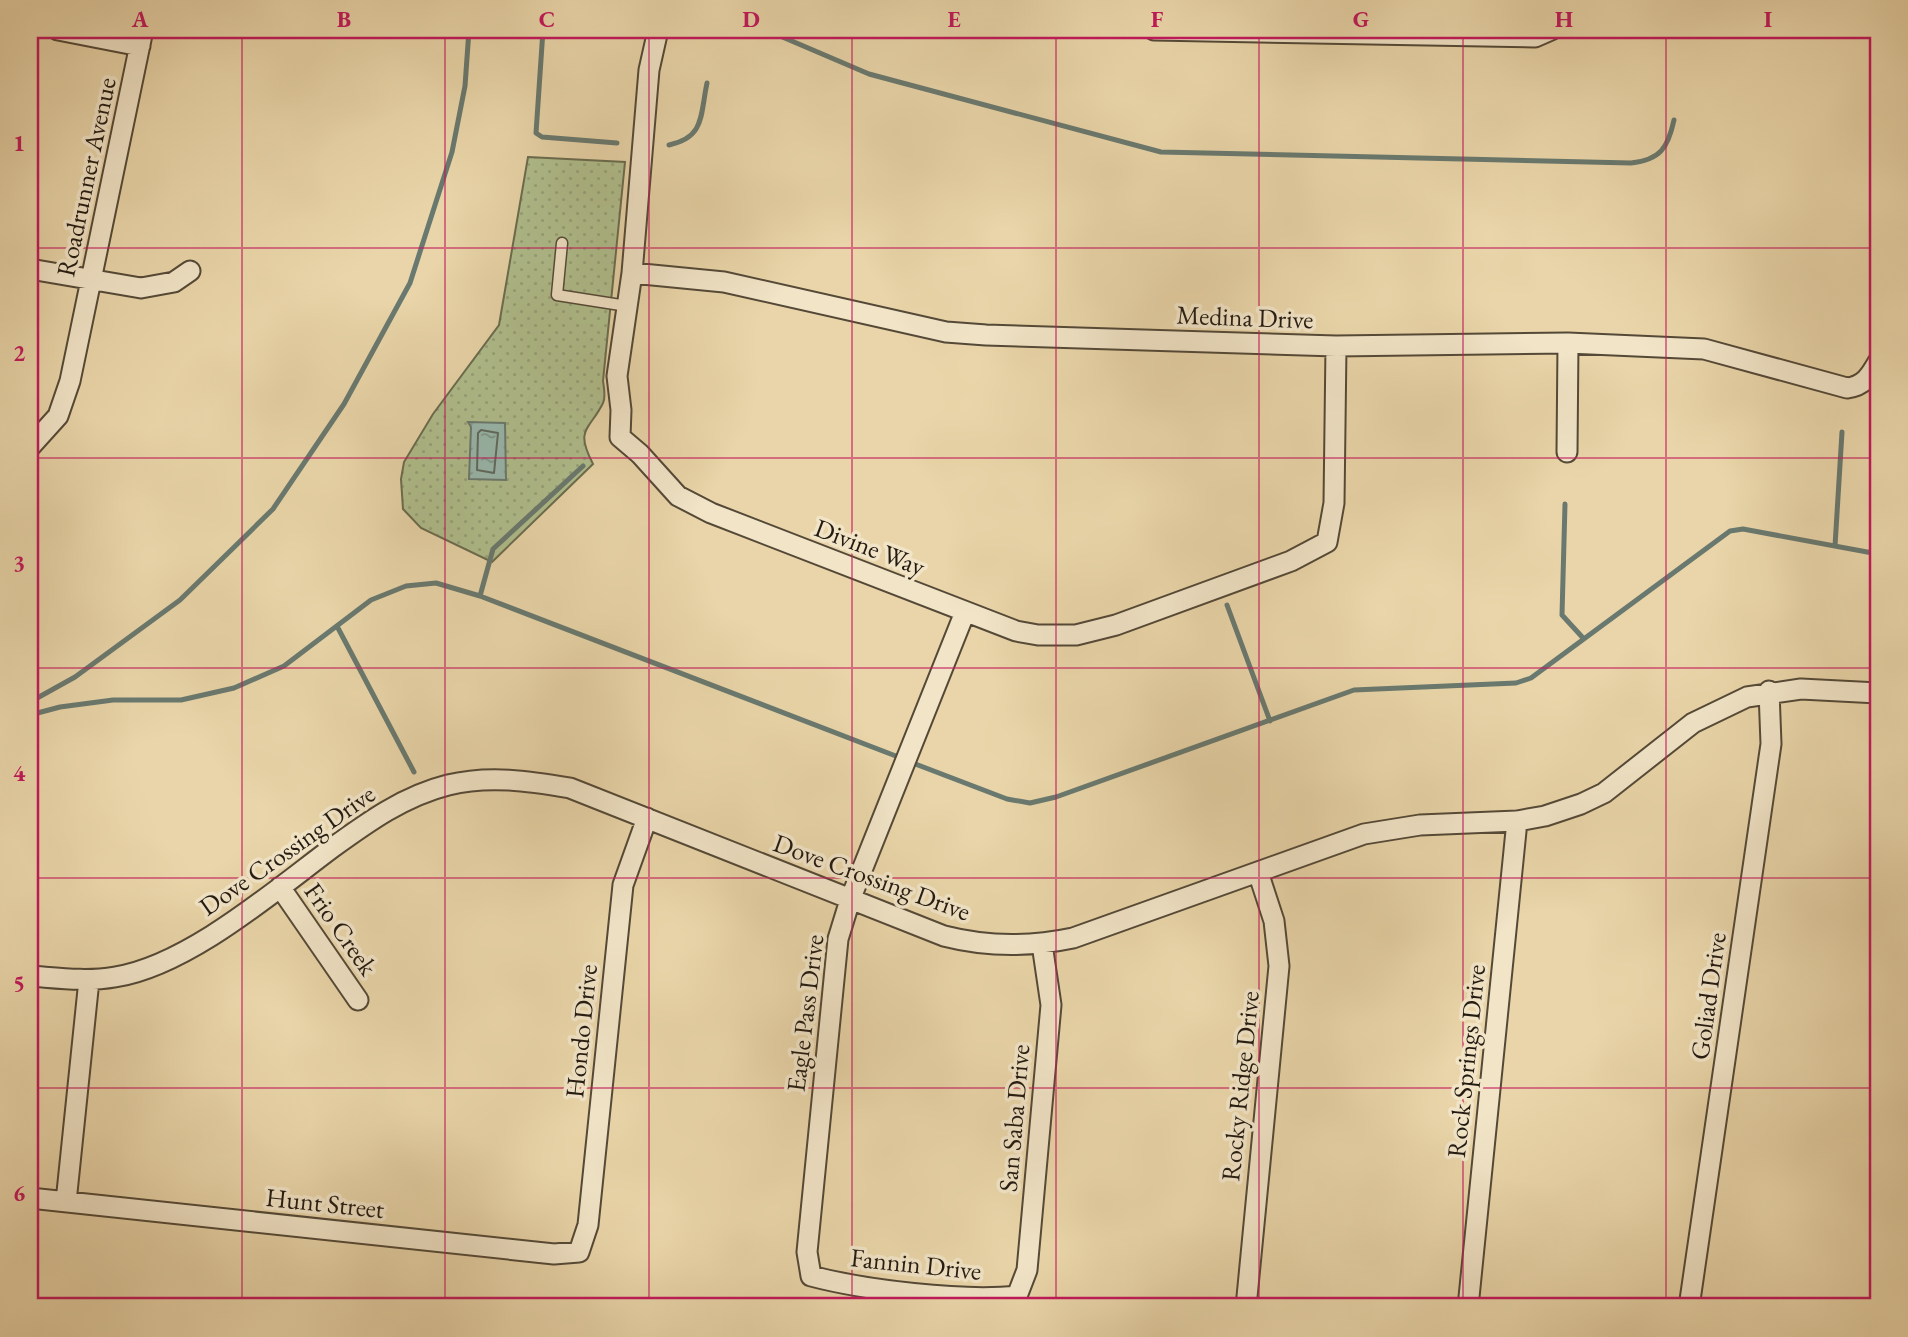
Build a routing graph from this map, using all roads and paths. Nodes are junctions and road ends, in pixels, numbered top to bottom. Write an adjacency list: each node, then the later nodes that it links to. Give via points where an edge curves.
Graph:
1 (58, 30): 6 (street)
2 (658, 30): 10 (street, Divine Way, via 646,97)
3 (1154, 30): 5 (street)
4 (1551, 30): 5 (street, via 1535,37)
5 (1352, 31)
6 (142, 38): 11 (street, Roadrunner Avenue)
7 (562, 243): 12 (lane, via 557,295)
8 (30, 269): 11 (street)
9 (190, 271): 11 (street, via 156,288)
10 (632, 273): 12 (street, Divine Way); 14 (street, Medina Drive, via 771,290 946,332)
11 (91, 279): 16 (street, Roadrunner Avenue, via 58,416)
12 (627, 306): 18 (street, Divine Way, via 617,376 620,437 678,496)
13 (1568, 344): 14 (street, Medina Drive); 15 (street, Medina Drive, via 1704,349 1834,385 1858,386); 17 (street)
14 (1335, 346): 18 (street, Divine Way, via 1334,503 1327,542 1291,561 1116,625 1076,635 1016,631)
15 (1878, 362)
16 (30, 447)
17 (1567, 452)
18 (965, 612): 25 (street, Eagle Pass Drive)
19 (1769, 691): 20 (street, Dove Crossing Drive); 22 (street, Dove Crossing Drive, via 1693,723 1604,793 1545,816); 37 (street, Goliad Drive, via 1771,744)
20 (1878, 693)
21 (647, 818): 24 (street, Dove Crossing Drive, via 570,788 517,780 449,785 375,817); 25 (street, Dove Crossing Drive); 32 (street, Hondo Drive, via 623,885 588,1225)
22 (1517, 821): 23 (street, Dove Crossing Drive, via 1382,830); 36 (street, Rock Springs Drive)
23 (1258, 872): 26 (street, Dove Crossing Drive, via 1073,938); 35 (street, Rocky Ridge Drive, via 1274,921 1279,966)
24 (280, 887): 28 (street, Dove Crossing Drive, via 208,938 152,967); 29 (street, Frio Creek)
25 (850, 900): 26 (street, Dove Crossing Drive, via 967,942); 33 (street, Eagle Pass Drive, via 834,959 807,1252)
26 (1042, 944): 34 (street, San Saba Drive, via 1051,1005 1027,1270)
27 (30, 976): 28 (street, Dove Crossing Drive)
28 (89, 980): 31 (street)
29 (358, 1000)
30 (30, 1198): 31 (street, Hunt Street)
31 (66, 1202): 32 (street, Hunt Street, via 554,1254)
32 (579, 1252)
33 (811, 1276): 34 (street, Fannin Drive, via 987,1299)
34 (1017, 1296)
35 (1246, 1307)
36 (1468, 1307)
37 (1689, 1307)

